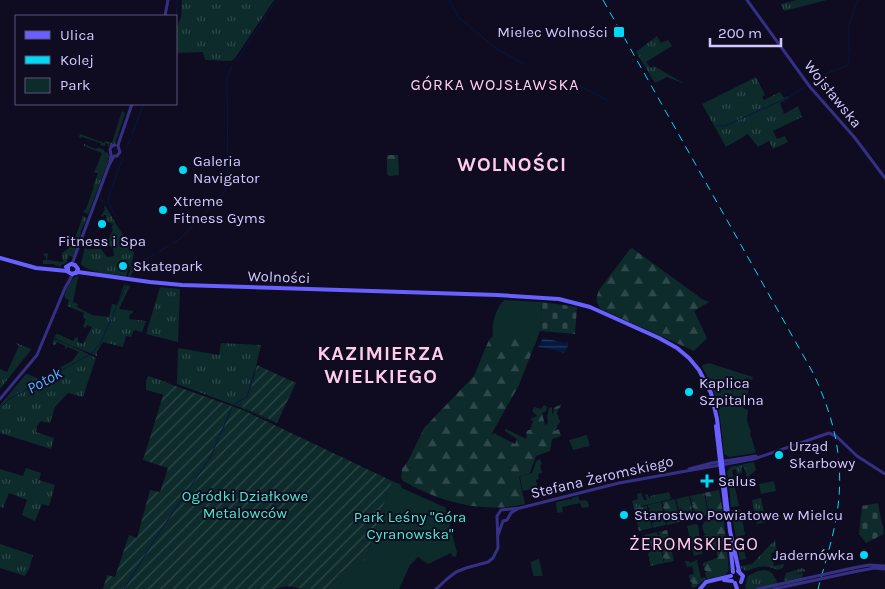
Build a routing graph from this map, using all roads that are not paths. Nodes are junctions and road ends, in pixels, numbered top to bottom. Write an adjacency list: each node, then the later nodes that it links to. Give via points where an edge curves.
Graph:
1 (168, 0): 3 (street)
2 (747, 0): 7 (street, Wojsławska, via 810,87)
3 (165, 15)
4 (132, 105): 5 (street)
5 (117, 146): 6 (street, via 110,149); 6 (street, via 120,152 118,156)
6 (113, 155): 9 (street)
7 (885, 178)
8 (0, 258): 9 (main road, Wolności, via 30,266)
9 (72, 269): 10 (street, via 36,356); 11 (main road, Wolności, via 159,284 510,296 559,299 583,305 671,344 694,364 707,384 714,406)
10 (0, 399)
11 (721, 463): 12 (street, Stefana Żeromskiego, via 762,456 826,433 833,434 857,456); 13 (street, Stefana Żeromskiego, via 619,483); 19 (main road); 20 (main road)
12 (885, 474)
13 (520, 508): 14 (street, Stefana Żeromskiego); 15 (street, Stefana Żeromskiego)
14 (506, 510): 15 (street); 16 (street, via 499,512 497,516)
15 (510, 514): 16 (street, via 507,520)
16 (501, 520): 22 (street, via 498,550 493,558 456,572)
17 (885, 567): 18 (street, via 869,565)
18 (853, 570): 26 (street, bridge); 27 (street, bridge)
19 (739, 571): 20 (main road); 21 (main road, via 743,576)
20 (732, 574): 21 (main road); 23 (main road, via 706,582)
21 (736, 582): 23 (main road, via 709,583); 24 (main road); 25 (main road)
22 (436, 589)
23 (702, 589)
24 (737, 589)
25 (742, 589)
26 (758, 589)
27 (774, 589)

